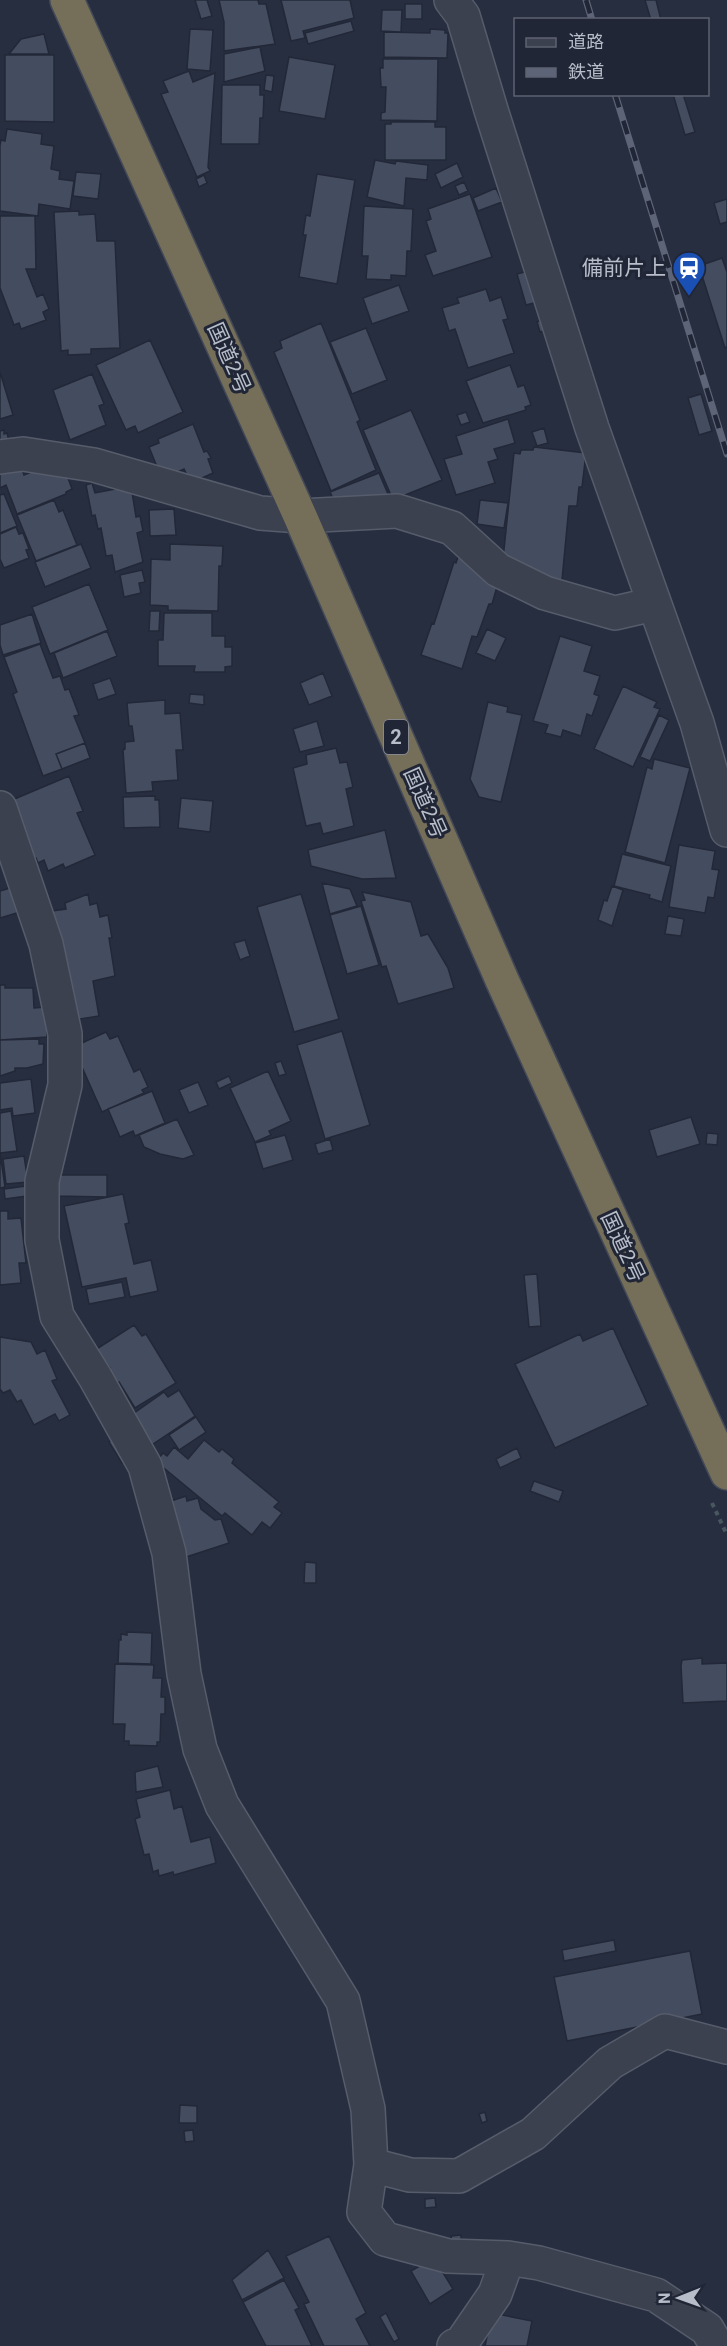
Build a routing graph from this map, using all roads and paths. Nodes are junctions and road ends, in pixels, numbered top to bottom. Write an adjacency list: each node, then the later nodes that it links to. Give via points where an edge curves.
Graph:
1 (67, 0): 4 (highway, 国道2号 / 2)
2 (451, 0): 5 (street, via 463,16 589,417)
3 (0, 457): 4 (street, via 23,454 94,465 260,513)
4 (300, 516): 5 (street, via 397,511 452,528 498,570 545,594 615,613); 8 (highway, 国道2号 / 2, via 502,980)
5 (654, 604): 7 (street, via 697,723)
6 (0, 808): 10 (street, via 46,944 65,1034 65,1085 42,1181 42,1240 57,1316 144,1466 169,1553 184,1674 200,1749 222,1804 343,2001 368,2109)
7 (727, 830)
8 (727, 1473)
9 (727, 2047): 10 (street, via 665,2031 610,2063 533,2134 459,2176 410,2175)
10 (371, 2166): 11 (street, via 364,2212 386,2239 448,2256)
11 (508, 2258): 12 (street, via 495,2294 462,2342); 13 (street, via 656,2295 707,2329)
12 (454, 2346)
13 (717, 2346)

